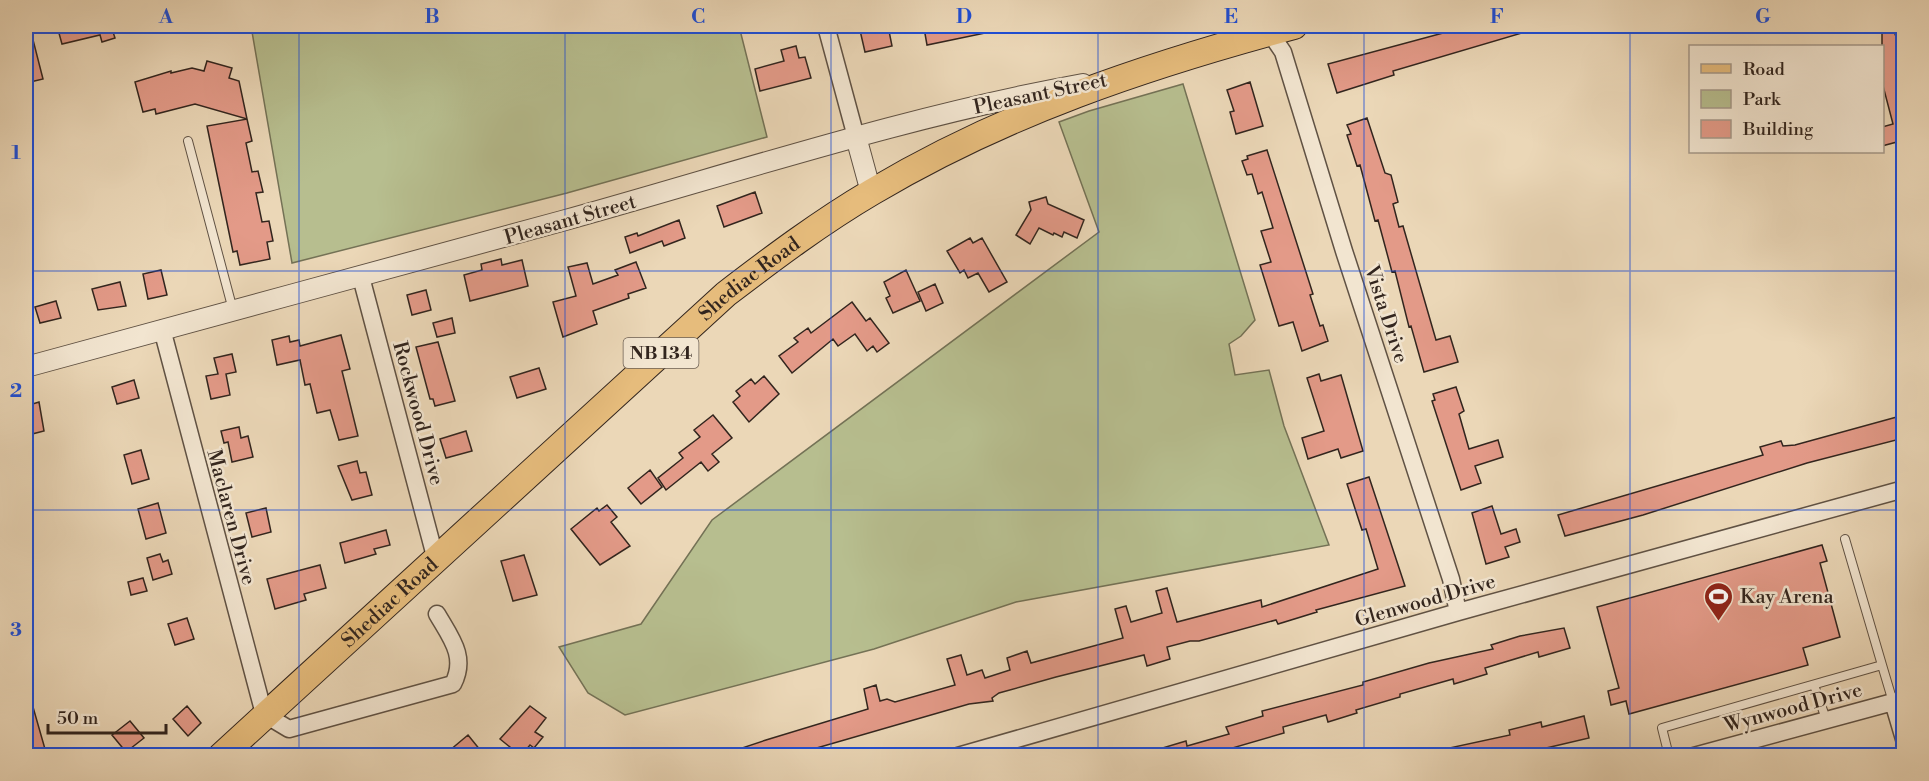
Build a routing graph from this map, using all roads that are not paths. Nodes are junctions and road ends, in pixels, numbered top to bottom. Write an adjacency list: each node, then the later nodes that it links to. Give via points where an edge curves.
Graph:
1 (826, 26): 4 (street)
2 (1276, 28): 3 (main road, Shediac Road / NB 134); 14 (street, Vista Drive, via 1451,579)
3 (1116, 78): 4 (street, Pleasant Street, via 998,99); 6 (main road, Shediac Road / NB 134, via 967,140)
4 (856, 137): 6 (street); 7 (street, Pleasant Street)
5 (188, 141): 8 (lane)
6 (871, 192): 13 (main road, Shediac Road / NB 134, via 726,294)
7 (361, 277): 8 (street, Pleasant Street); 13 (street, Rockwood Drive)
8 (233, 310): 9 (street, Pleasant Street)
9 (162, 329): 10 (street, Pleasant Street); 19 (street, Maclaren Drive)
10 (26, 367)
11 (1904, 489): 14 (street, Glenwood Drive)
12 (1845, 539): 16 (lane)
13 (436, 560): 19 (main road, Shediac Road / NB 134)
14 (1458, 612): 22 (street, Glenwood Drive)
15 (437, 614): 19 (street, via 456,646 460,671 453,684 290,729)
16 (1882, 665): 17 (lane); 18 (lane)
17 (1814, 685): 20 (lane); 26 (lane, via 1662,728)
18 (1898, 700): 20 (street, Wynwood Drive); 21 (street)
19 (264, 714): 24 (main road, Shediac Road / NB 134)
20 (1826, 719): 23 (street, Wynwood Drive)
21 (1904, 739)
22 (999, 750): 25 (street, Glenwood Drive)
23 (1724, 751): 27 (street, Wynwood Drive)
24 (221, 756)
25 (958, 756)
26 (1669, 756)
27 (1694, 756)

